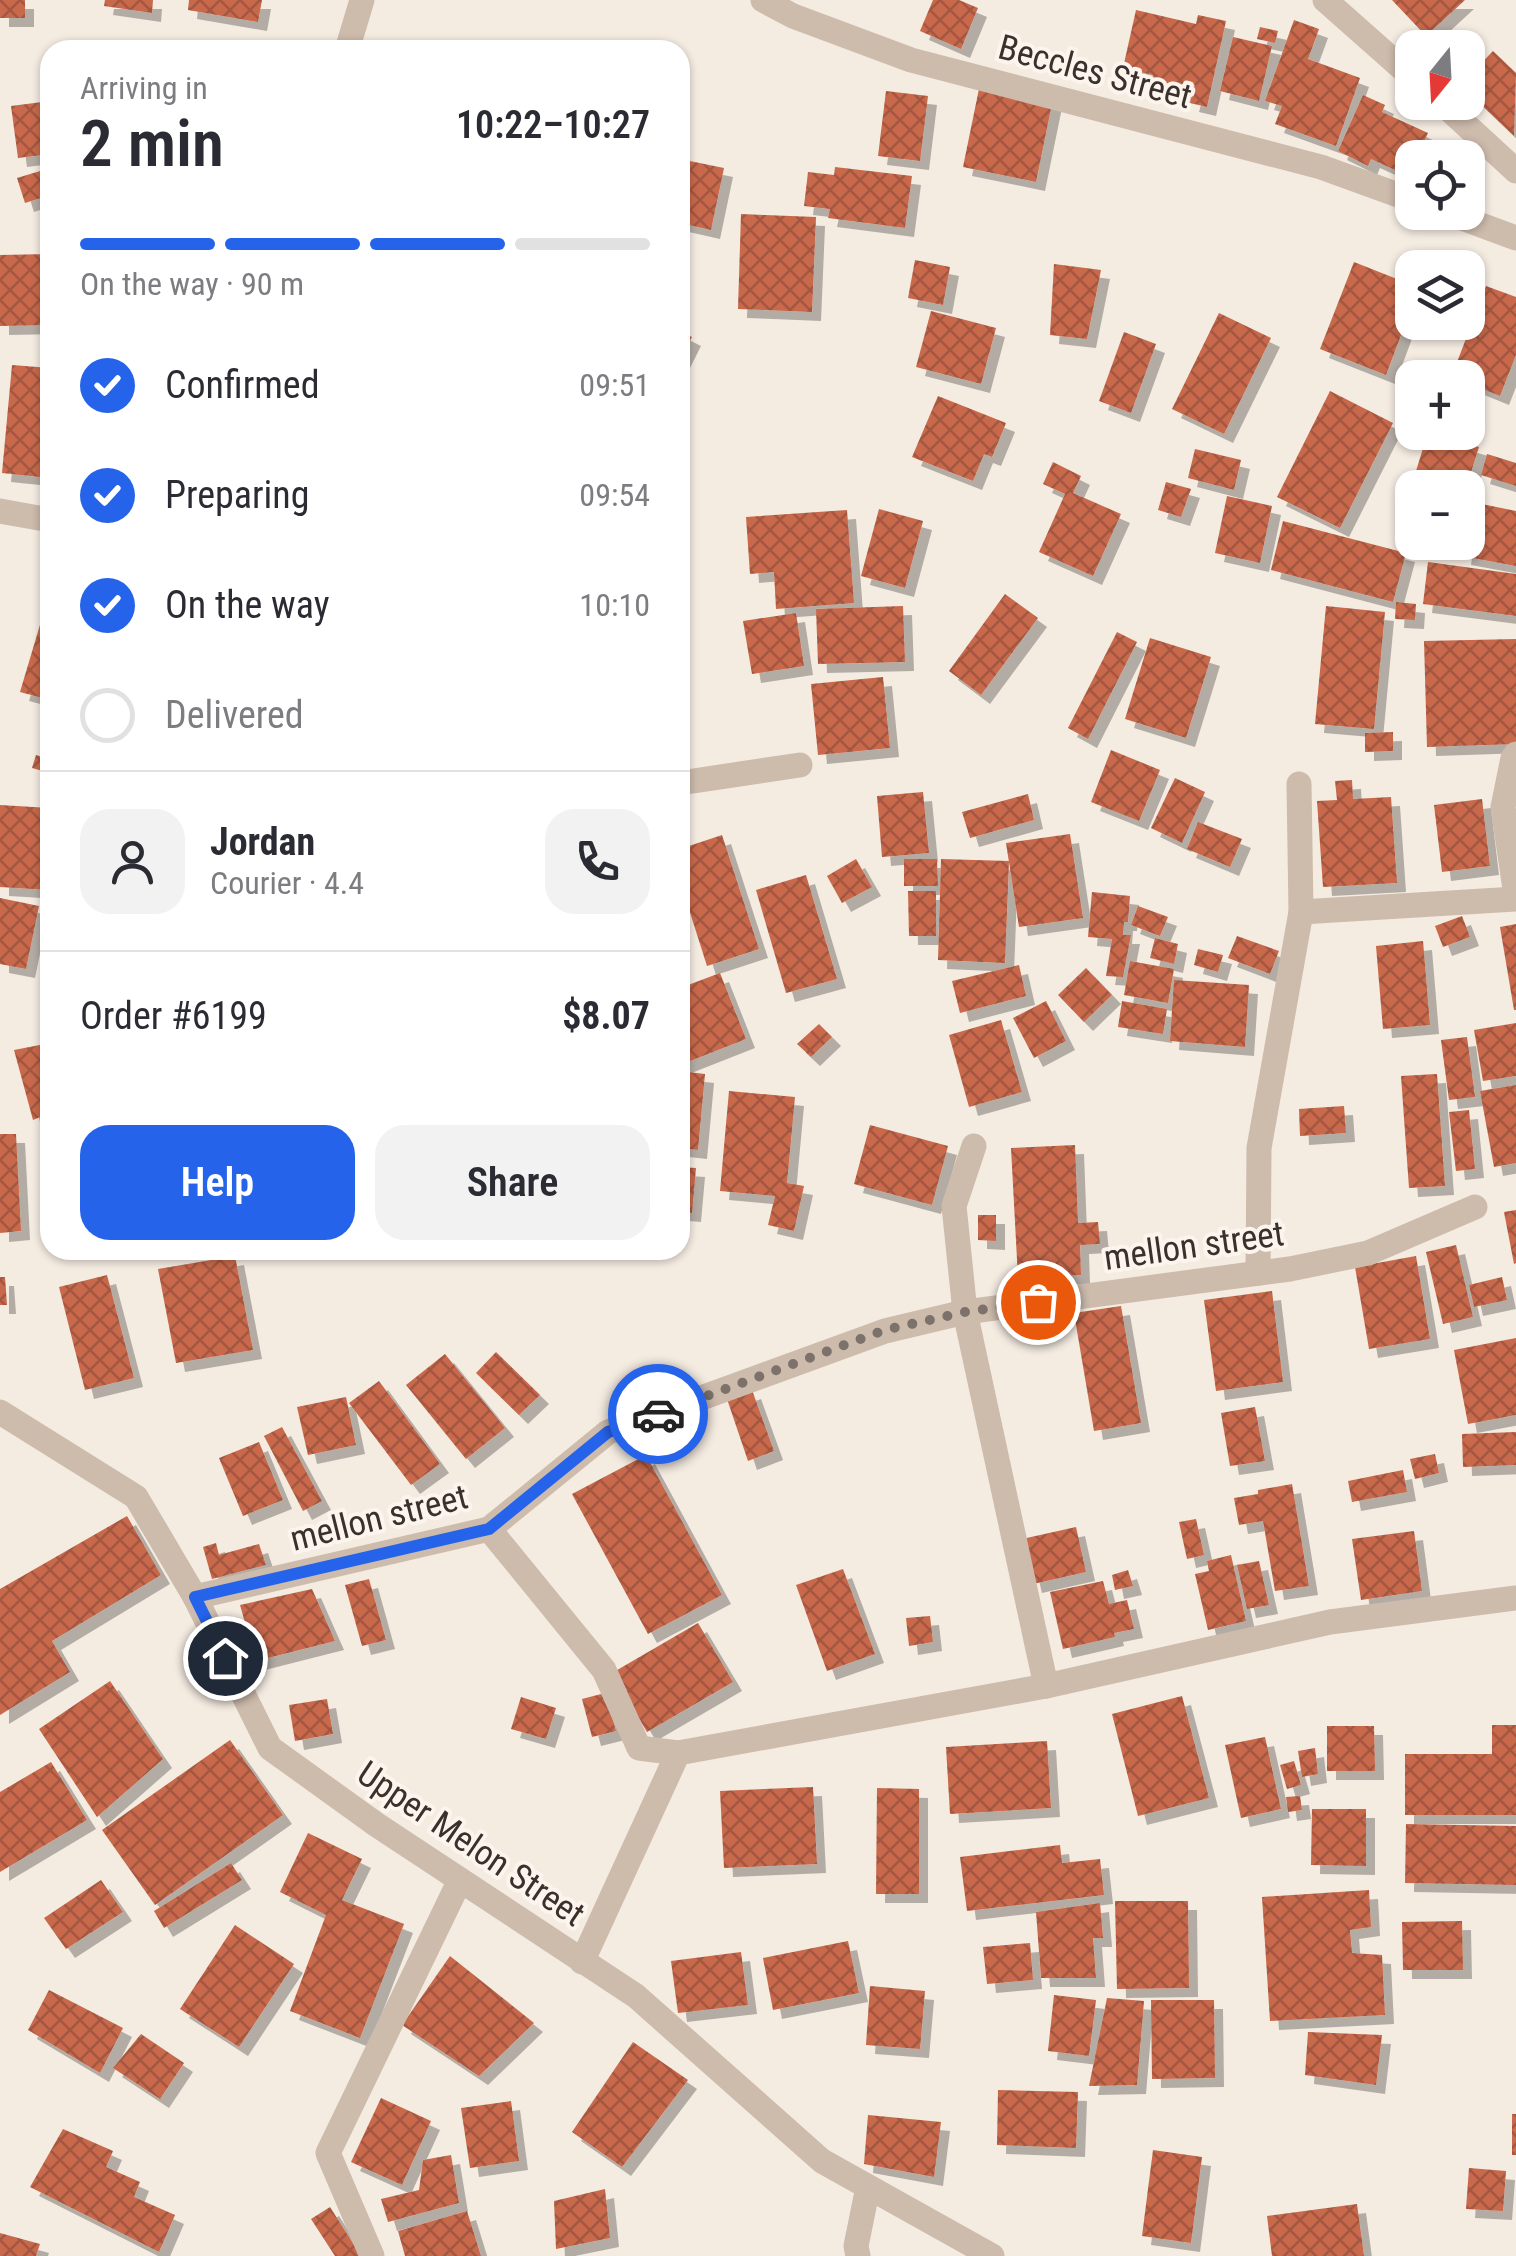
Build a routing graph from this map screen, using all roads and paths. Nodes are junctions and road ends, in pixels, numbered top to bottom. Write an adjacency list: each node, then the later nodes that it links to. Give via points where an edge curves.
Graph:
1 (362, 0): 4 (street)
2 (763, 0): 8 (street, Beccles Street, via 912,60 1321,167)
3 (1326, 0): 5 (street)
4 (350, 40)
5 (1395, 62)
6 (1461, 120): 7 (street)
7 (1516, 171)
8 (1395, 194)
9 (1485, 226): 10 (street)
10 (1516, 238)
11 (0, 512): 12 (street)
12 (40, 518)
13 (1516, 754): 17 (street, via 1503,807)
14 (800, 765): 15 (street)
15 (690, 782)
16 (1299, 784): 18 (street)
17 (1516, 897): 18 (street)
18 (1302, 912): 21 (street, via 1259,1148)
19 (974, 1146): 22 (street, via 954,1206)
20 (1475, 1207): 21 (street, mellon street, via 1368,1252)
21 (1258, 1273): 22 (street, mellon street)
22 (965, 1312): 24 (street, mellon street, via 885,1330 608,1432); 27 (street)
23 (0, 1412): 25 (street, Upper Melon Street, via 136,1497)
24 (489, 1529): 25 (street, mellon street); 28 (street, via 604,1670 639,1748)
25 (195, 1597): 29 (street, Upper Melon Street, via 270,1748)
26 (1516, 1598): 27 (street, via 1330,1622)
27 (1046, 1686): 28 (street)
28 (678, 1753): 30 (street)
29 (460, 1880): 30 (street, Upper Melon Street); 32 (street, via 328,2152)
30 (582, 1962): 31 (street, Upper Melon Street, via 636,1996 822,2161)
31 (868, 2187): 33 (street); 34 (street, Upper Melon Street)
32 (372, 2256)
33 (858, 2256)
34 (992, 2256)

